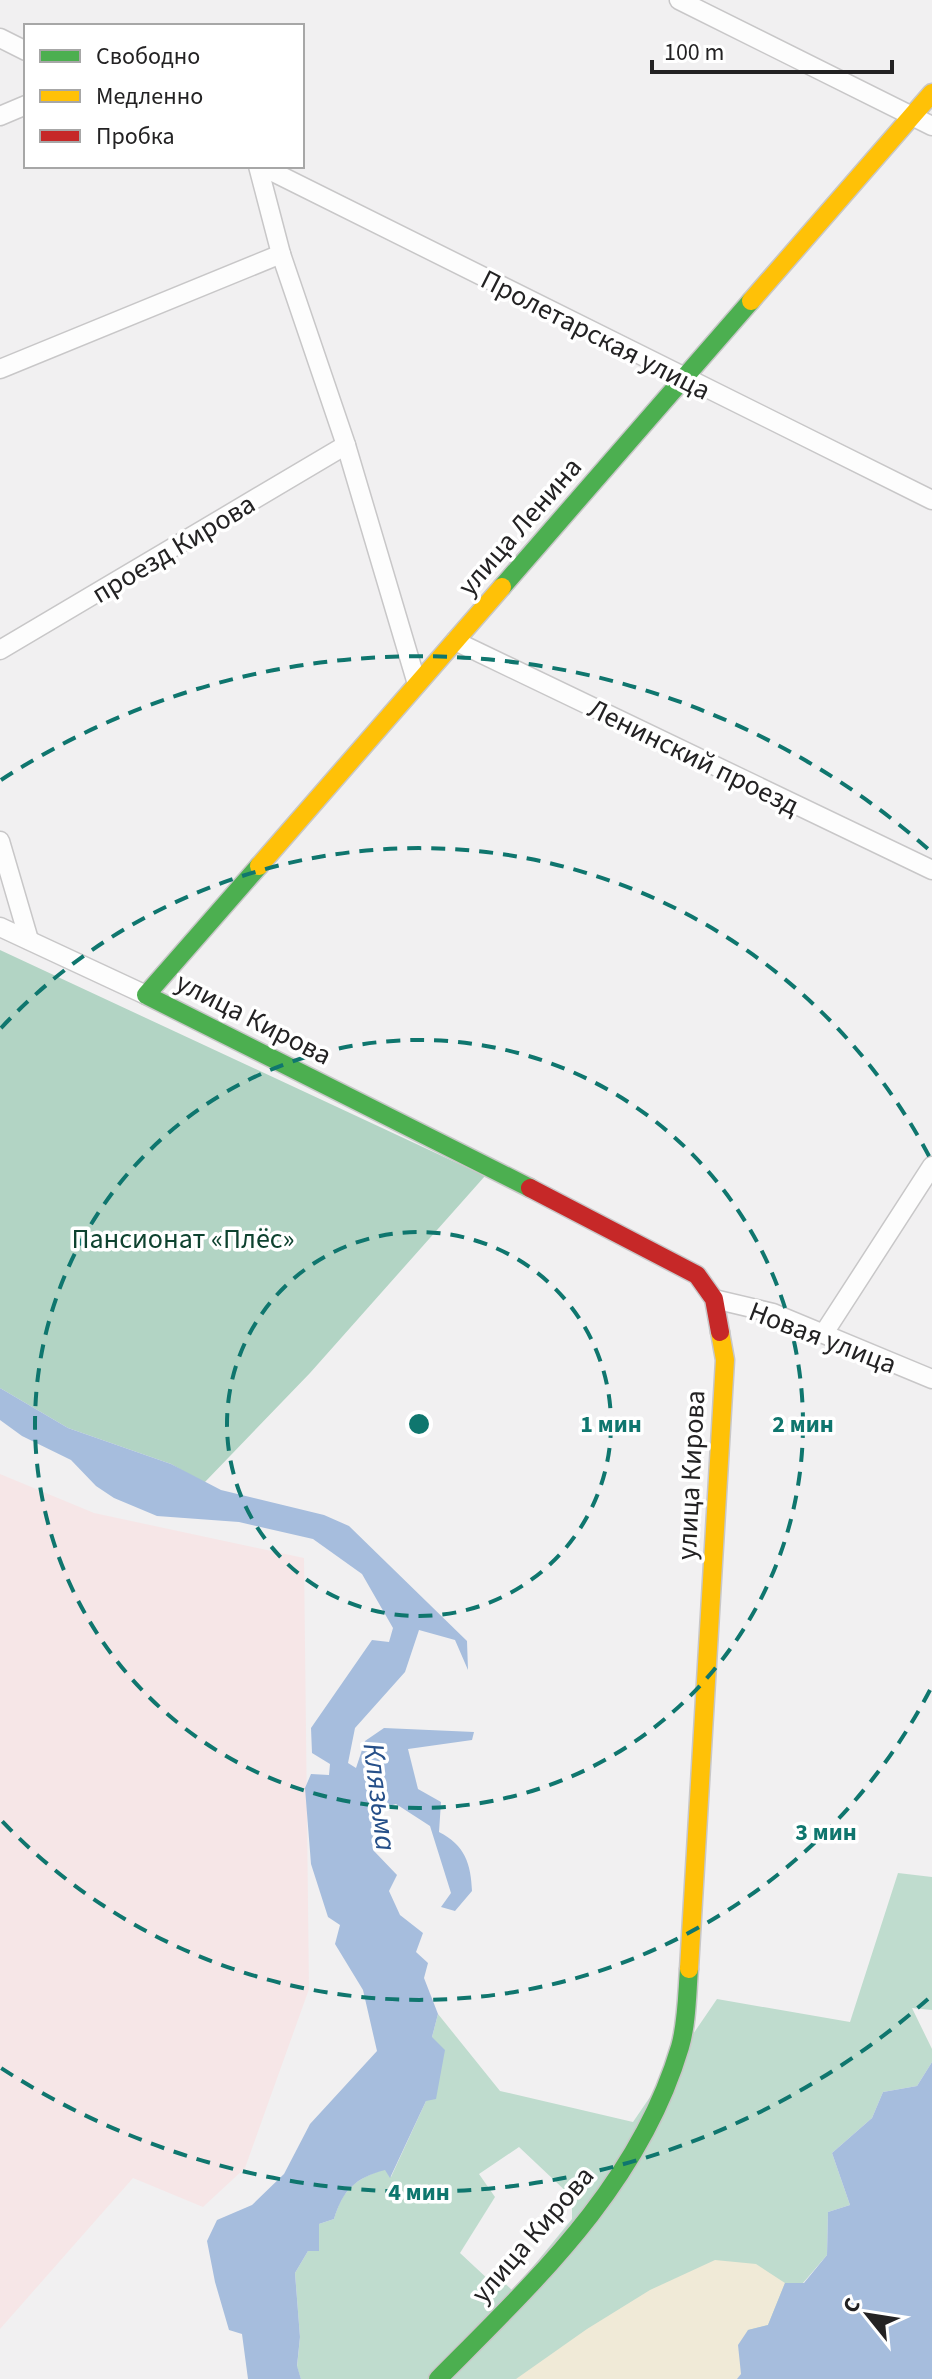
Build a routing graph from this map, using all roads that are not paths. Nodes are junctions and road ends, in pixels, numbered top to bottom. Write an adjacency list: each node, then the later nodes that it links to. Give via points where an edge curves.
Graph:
1 (679, 0): 6 (street)
2 (0, 38): 3 (street)
3 (24, 50)
4 (932, 93): 6 (street, улица Ленина)
5 (24, 106): 7 (street)
6 (913, 114): 8 (street); 13 (street, улица Ленина)
7 (0, 116)
8 (932, 126)
9 (260, 168): 11 (street)
10 (263, 168): 13 (street, Пролетарская улица)
11 (281, 254): 12 (street); 14 (street)
12 (0, 369)
13 (685, 378): 15 (street, Пролетарская улица); 16 (street, улица Ленина)
14 (346, 445): 17 (street, проезд Кирова); 18 (street)
15 (932, 500)
16 (455, 641): 18 (street, улица Ленина); 20 (street, Ленинский проезд)
17 (0, 650)
18 (417, 684): 23 (street, улица Ленина)
19 (0, 841): 22 (street)
20 (932, 870)
21 (0, 927): 22 (street, улица Кирова)
22 (29, 940): 23 (street, улица Кирова)
23 (146, 995): 25 (street, улица Кирова, via 670,1259 697,1275)
24 (932, 1166): 26 (street)
25 (714, 1299): 26 (street, Новая улица, via 773,1313); 28 (street, улица Кирова, via 725,1360 693,1934 681,2045 649,2129 591,2217)
26 (824, 1333): 27 (street, Новая улица)
27 (932, 1379)
28 (438, 2379)

